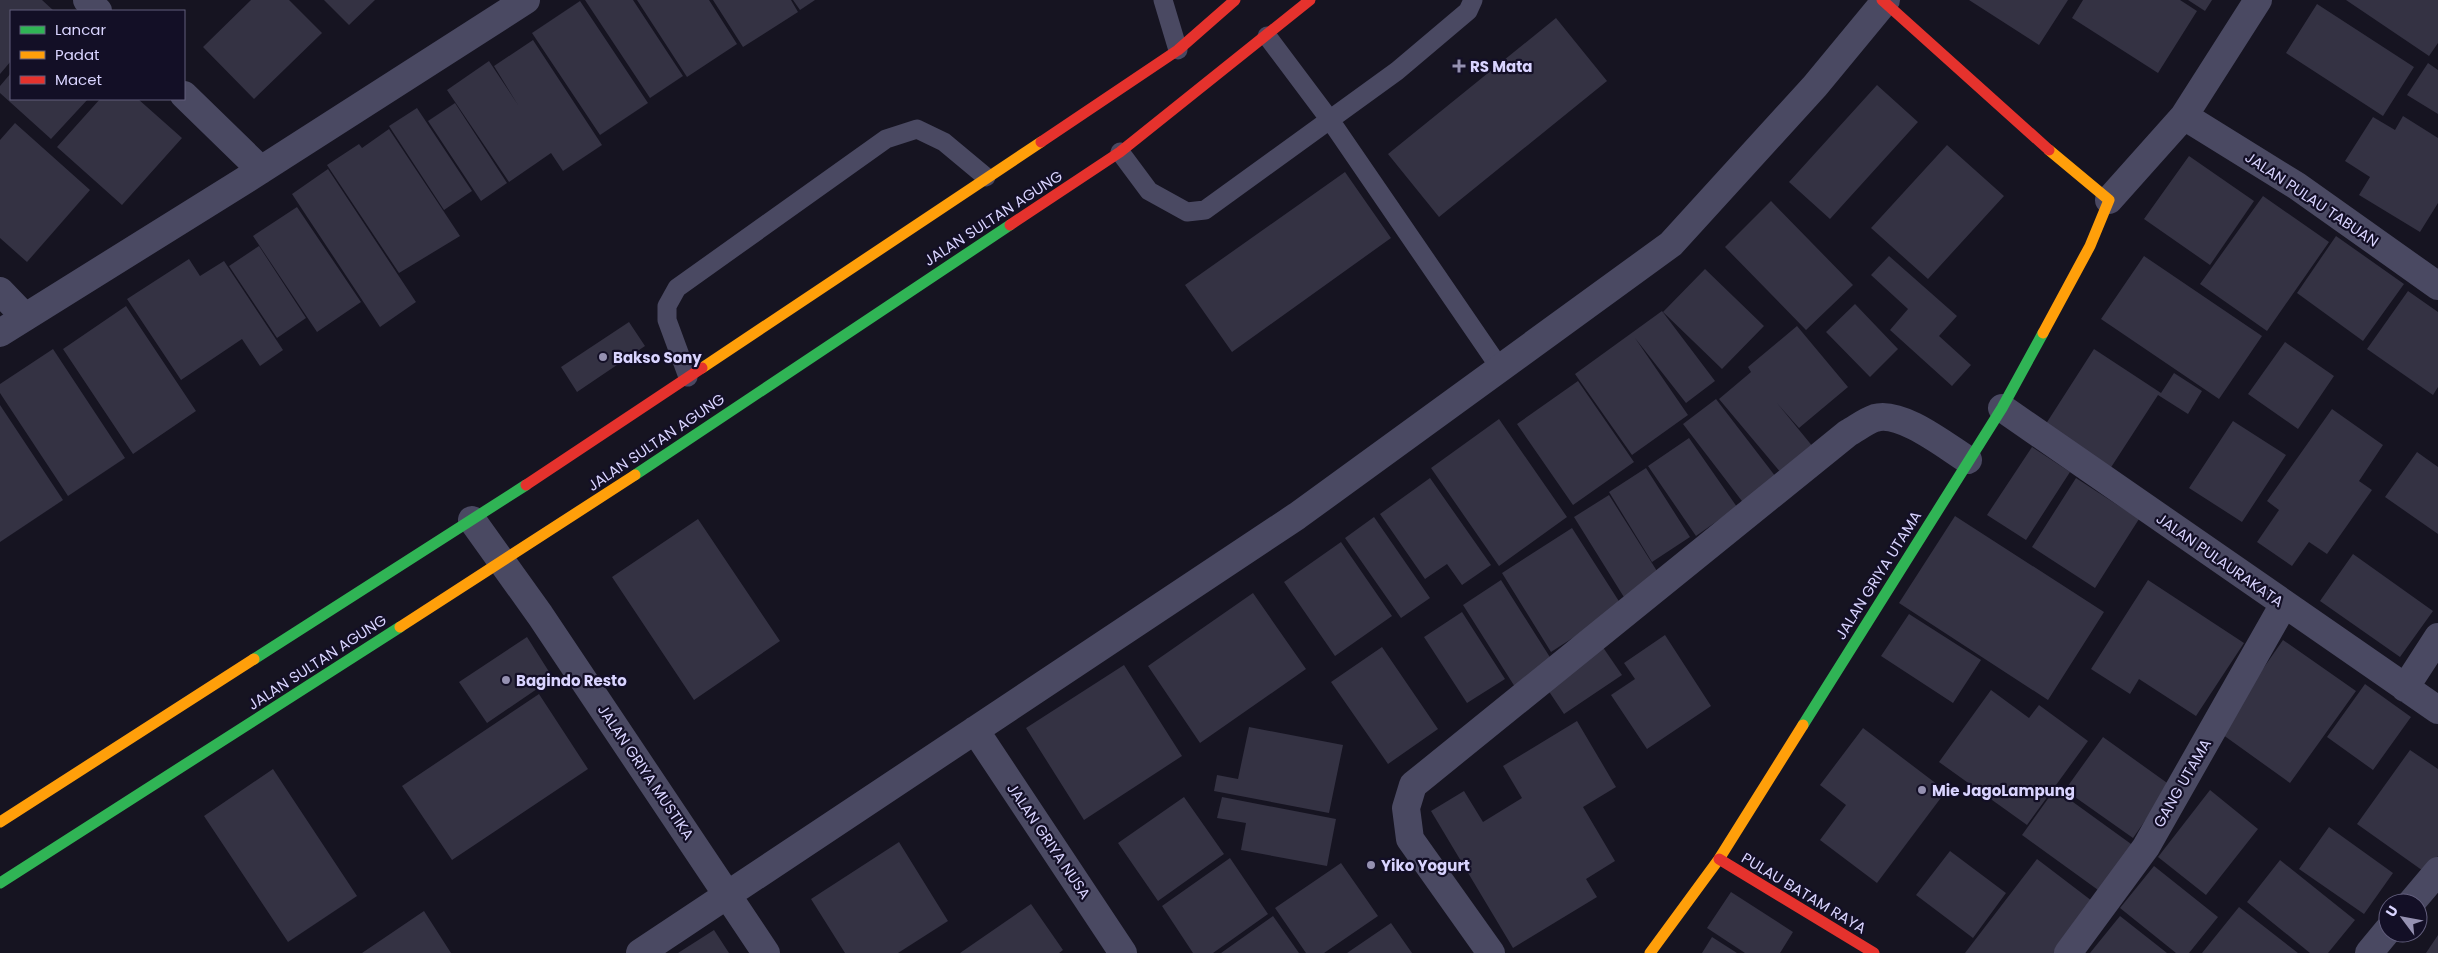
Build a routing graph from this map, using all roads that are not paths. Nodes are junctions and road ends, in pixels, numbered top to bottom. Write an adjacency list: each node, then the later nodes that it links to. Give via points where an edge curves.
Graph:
1 (87, 0): 10 (street)
2 (526, 0): 9 (street)
3 (1163, 0): 12 (lane)
4 (1236, 0): 12 (main road)
5 (1310, 0): 11 (main road, JALAN SULTAN AGUNG)
6 (1473, 0): 15 (lane, via 1468,11 1397,71)
7 (2258, 0): 14 (street)
8 (1884, 1): 19 (main road, via 2017,123); 24 (street, via 1816,86 1671,244)
9 (497, 7): 17 (street)
10 (97, 10)
11 (1267, 36): 15 (lane); 16 (main road, JALAN SULTAN AGUNG)
12 (1178, 50): 18 (main road)
13 (185, 95): 17 (street)
14 (2184, 116): 19 (street); 20 (street, JALAN PULAU TABUAN, via 2297,186)
15 (1330, 120): 16 (lane, via 1205,210 1187,212 1149,191); 24 (lane)
16 (1120, 152): 29 (main road, JALAN SULTAN AGUNG)
17 (261, 170): 22 (street)
18 (986, 177): 25 (main road); 25 (lane, via 944,142 917,129 886,139 677,288 668,306 667,320)
19 (2109, 200): 26 (main road, JALAN GRIYA UTAMA, via 2090,246)
20 (2438, 286)
21 (0, 291): 22 (street)
22 (25, 317): 23 (street)
23 (0, 333)
24 (1500, 368): 34 (street, via 1297,516)
25 (688, 377): 28 (main road)
26 (2002, 408): 27 (main road, JALAN GRIYA UTAMA); 30 (street, JALAN PULAURAKATA)
27 (1968, 460): 36 (main road, JALAN GRIYA UTAMA); 45 (street, via 1918,428 1893,417 1876,418 1848,433 1413,785 1406,808 1410,839)
28 (472, 520): 29 (street, JALAN GRIYA MUSTIKA); 35 (main road)
29 (500, 563): 38 (main road, JALAN SULTAN AGUNG); 40 (street, JALAN GRIYA MUSTIKA, via 540,615)
30 (2284, 604): 32 (street, JALAN PULAURAKATA); 48 (street, GANG UTAMA, via 2146,847)
31 (2438, 636): 32 (street)
32 (2405, 688): 33 (street, JALAN PULAURAKATA)
33 (2438, 710)
34 (975, 730): 40 (street); 44 (street, JALAN GRIYA NUSA)
35 (0, 822)
36 (1719, 859): 46 (main road, JALAN GRIYA UTAMA); 47 (main road, PULAU BATAM RAYA)
37 (2438, 871): 39 (street)
38 (0, 883)
39 (2419, 893)
40 (728, 894): 42 (street); 43 (street, JALAN GRIYA MUSTIKA)
41 (2378, 942): 49 (street)
42 (640, 953)
43 (766, 953)
44 (1123, 953)
45 (1491, 953)
46 (1650, 953)
47 (1874, 953)
48 (2068, 953)
49 (2369, 953)

